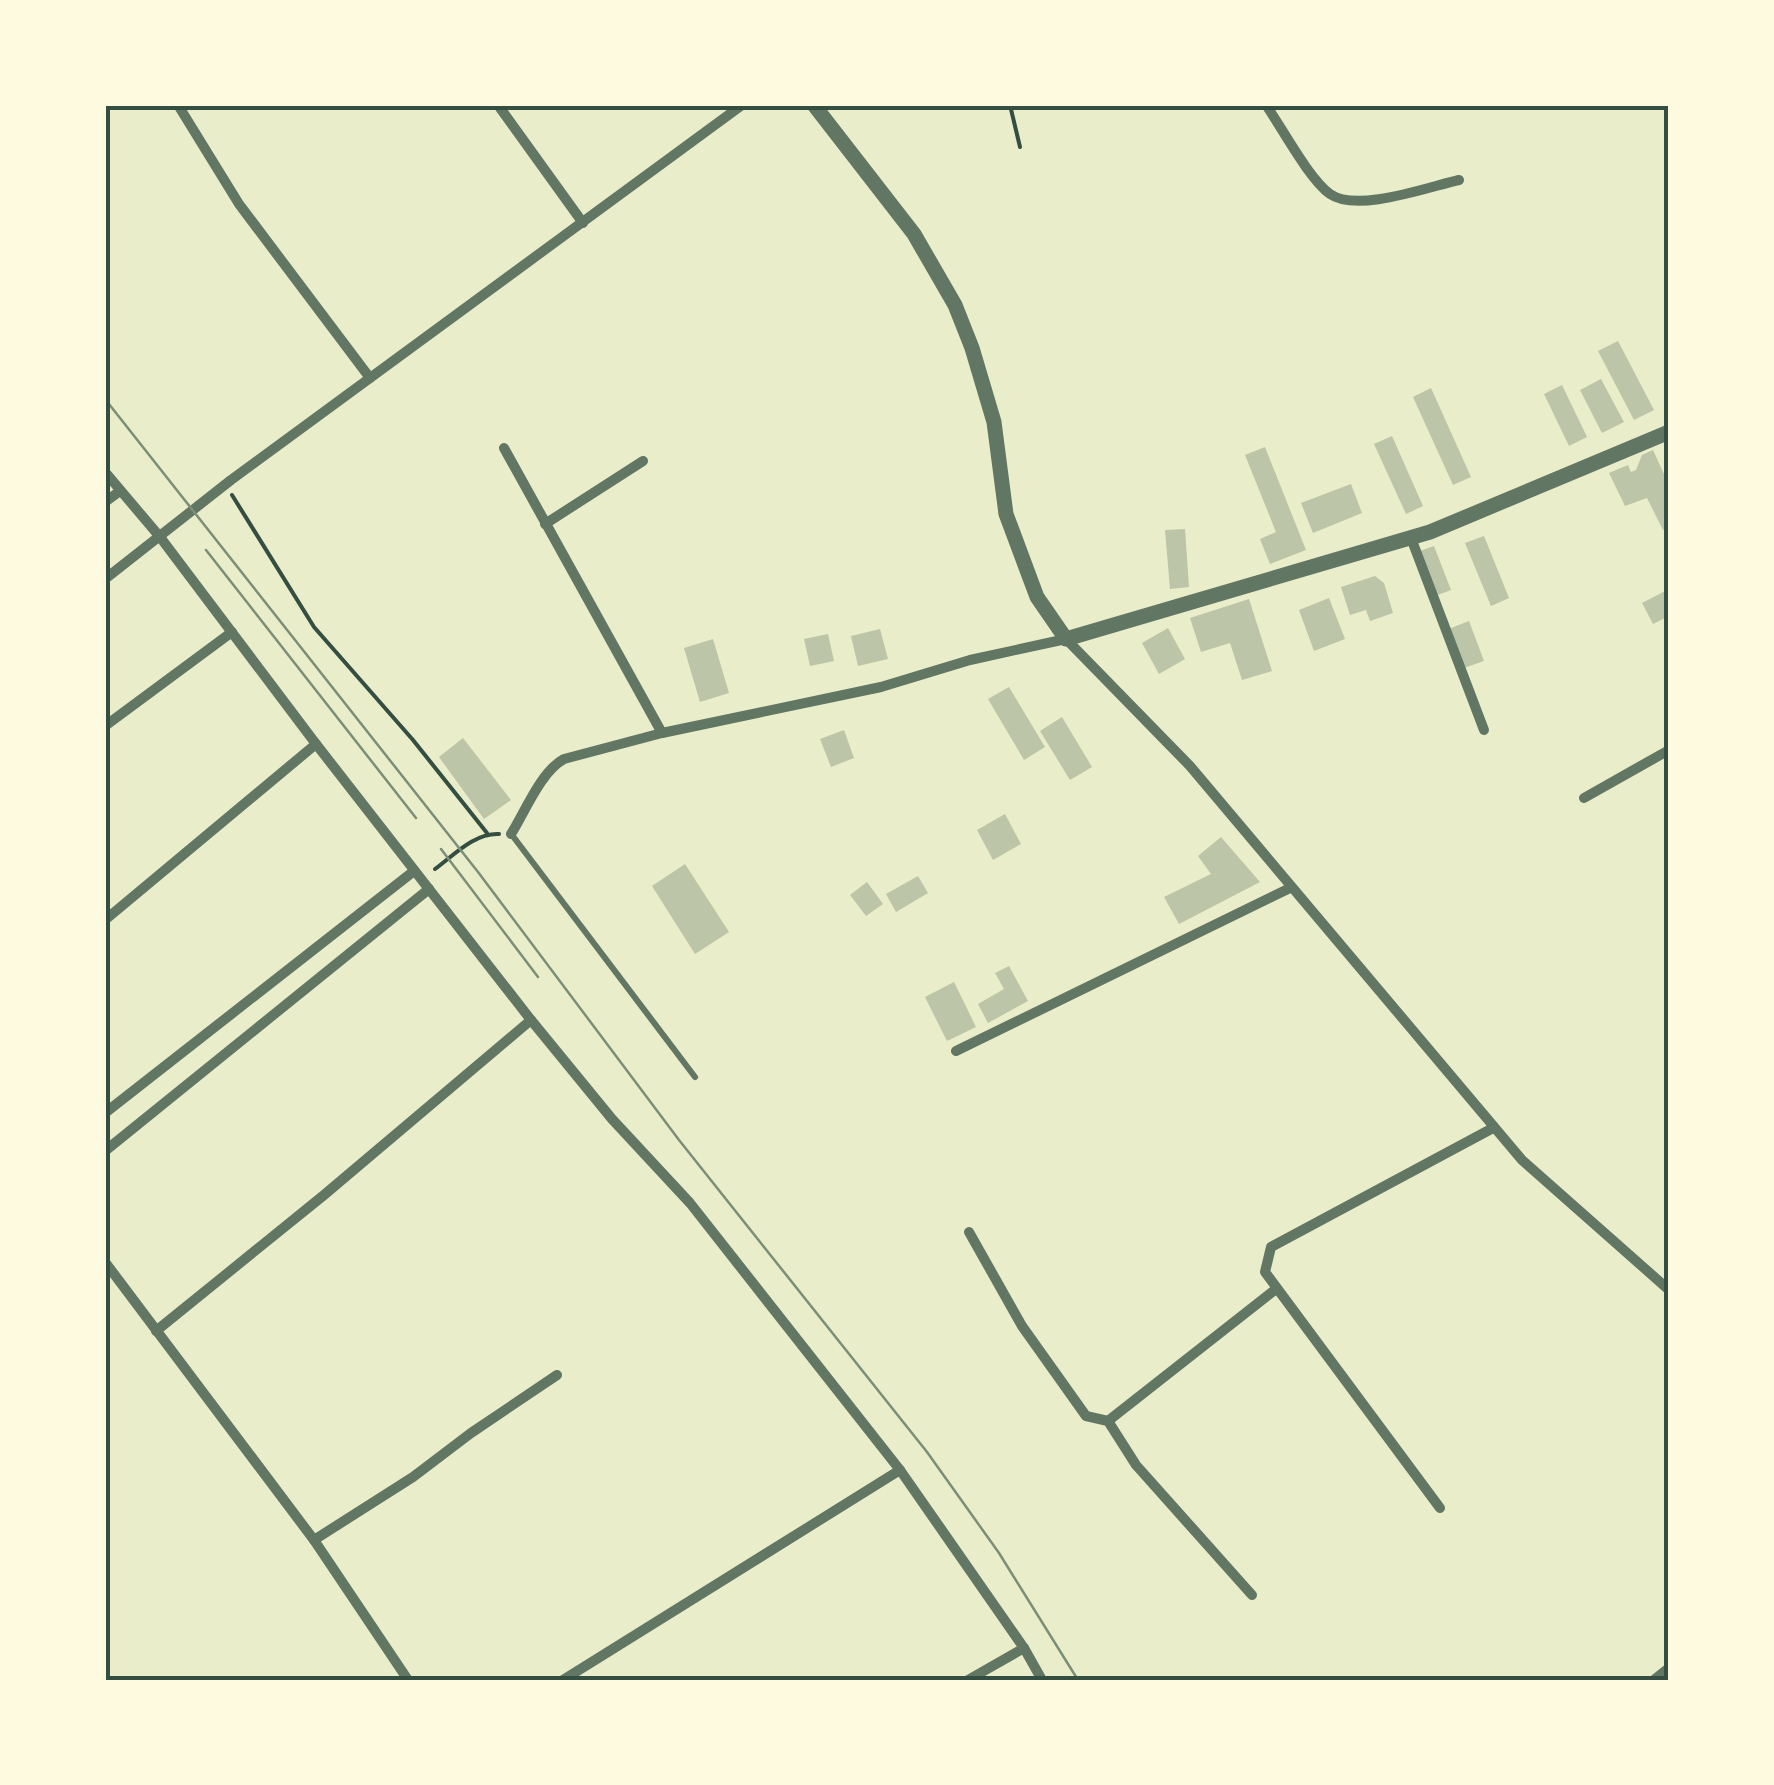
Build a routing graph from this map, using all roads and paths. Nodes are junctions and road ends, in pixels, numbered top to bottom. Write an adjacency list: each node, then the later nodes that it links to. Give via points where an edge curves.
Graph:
1 (178, 105): 10 (street, via 239,204)
2 (498, 105): 9 (street)
3 (742, 105): 9 (street)
4 (814, 105): 23 (street, via 914,234 955,305 994,422 1006,514 1037,597)
5 (1010, 105): 7 (path)
6 (1266, 105): 8 (street, via 1320,184 1339,199 1360,202)
7 (1020, 146)
8 (1460, 180)
9 (583, 222): 10 (street)
10 (370, 378): 15 (street)
11 (1669, 432): 20 (street)
12 (504, 448): 18 (street)
13 (643, 461): 18 (street)
14 (105, 472): 16 (street)
15 (224, 486): 19 (street); 30 (path, via 314,627)
16 (120, 492): 17 (street); 19 (street)
17 (105, 502)
18 (546, 524): 26 (street)
19 (160, 537): 21 (street); 22 (street)
20 (1410, 538): 23 (street); 25 (street)
21 (105, 579)
22 (232, 632): 24 (street); 27 (street)
23 (1066, 638): 26 (street, via 881,687); 34 (street, via 1190,766)
24 (105, 726)
25 (1484, 730)
26 (662, 733): 31 (street, via 554,764)
27 (316, 744): 33 (street); 36 (street)
28 (1669, 750): 29 (street)
29 (1584, 798)
30 (488, 833): 31 (path); 32 (path)
31 (511, 834): 39 (lane)
32 (435, 869)
33 (414, 870): 35 (street); 40 (street)
34 (1290, 888): 38 (street); 41 (street)
35 (428, 889): 37 (street); 42 (street)
36 (105, 920)
37 (532, 1020): 47 (street); 50 (street, via 690,1203)
38 (956, 1051)
39 (695, 1076)
40 (105, 1113)
41 (1494, 1128): 45 (street, via 1271,1247 1265,1272); 46 (street)
42 (105, 1151)
43 (969, 1232): 49 (street, via 1022,1326 1086,1416)
44 (105, 1262): 47 (street)
45 (1276, 1290): 49 (street); 51 (street)
46 (1669, 1290)
47 (156, 1331): 52 (street)
48 (557, 1376): 52 (street)
49 (1108, 1421): 53 (street, via 1136,1465)
50 (900, 1470): 54 (street); 57 (street)
51 (1440, 1508)
52 (314, 1540): 56 (street)
53 (1252, 1595)
54 (1024, 1648): 58 (street); 59 (street)
55 (1669, 1668): 60 (street)
56 (408, 1680)
57 (563, 1680)
58 (968, 1680)
59 (1042, 1680)
60 (1654, 1680)

